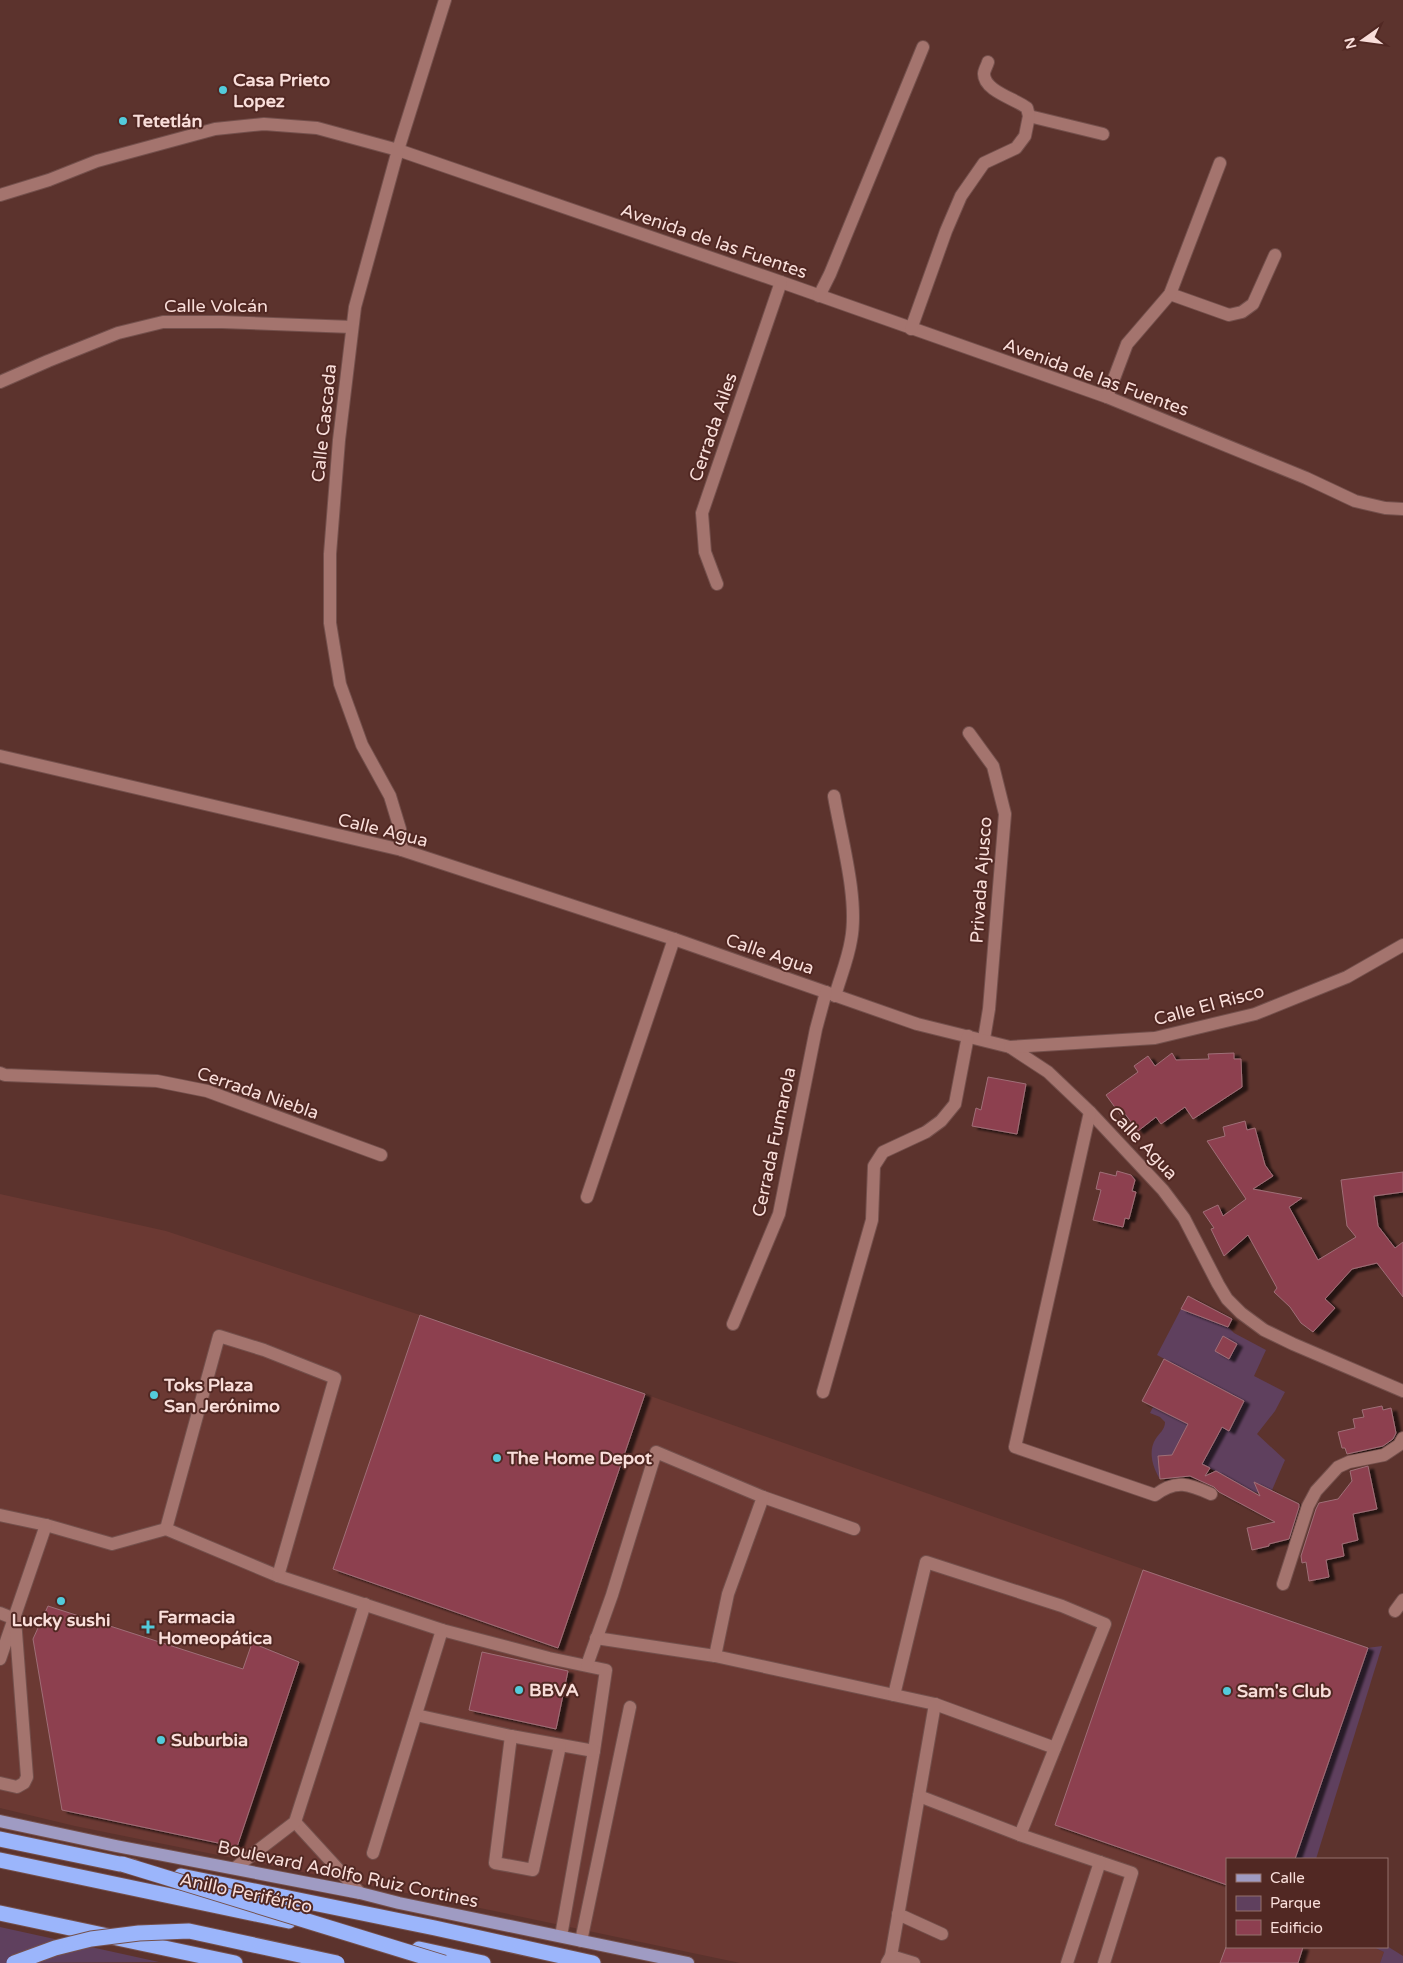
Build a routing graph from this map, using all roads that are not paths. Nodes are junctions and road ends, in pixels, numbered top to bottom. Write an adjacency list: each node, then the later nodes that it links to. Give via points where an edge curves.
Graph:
1 (445, 0): 6 (street, Calle Cascada)
2 (923, 47): 12 (street)
3 (988, 62): 4 (street, via 984,75 988,83 998,93 1020,102 1027,108)
4 (1029, 116): 5 (street); 14 (street, via 1025,136 1016,148 984,163 962,196)
5 (1103, 134)
6 (398, 150): 8 (street, Avenida de las Fuentes, via 317,128 264,124 215,128 97,161); 10 (street, Avenida de las Fuentes); 13 (street, Calle Cascada)
7 (1220, 163): 11 (street)
8 (0, 195)
9 (1275, 255): 11 (street, via 1253,304 1242,312 1229,315)
10 (781, 282): 12 (street, Avenida de las Fuentes); 18 (street, Cerrada Ailes, via 702,514 705,552)
11 (1170, 294): 16 (street, via 1127,344)
12 (819, 296): 14 (street, Avenida de las Fuentes)
13 (352, 328): 15 (street, Calle Volcán, via 163,322 118,333); 22 (street, Calle Cascada, via 330,554 330,623 340,684 362,745 390,796 400,829)
14 (910, 329): 16 (street, Avenida de las Fuentes)
15 (0, 382)
16 (1107, 397): 17 (street, Avenida de las Fuentes, via 1355,501)
17 (1403, 509)
18 (717, 584)
19 (969, 733): 27 (street, Privada Ajusco, via 993,766 1005,814)
20 (0, 756): 22 (street, Calle Agua)
21 (834, 796): 25 (street, Cerrada Fumarola, via 854,922 851,941)
22 (402, 850): 23 (street, Calle Agua)
23 (674, 939): 25 (street, Calle Agua); 32 (street)
24 (1403, 945): 28 (street, Calle El Risco, via 1347,977 1255,1014 1155,1038)
25 (830, 994): 26 (street, Calle Agua, via 916,1024); 33 (street, Cerrada Fumarola, via 816,1028 779,1214)
26 (968, 1036): 27 (street, Calle Agua); 35 (street, via 955,1104 941,1121 926,1132 883,1152 874,1166 872,1220)
27 (984, 1039): 28 (street, Calle Agua)
28 (1010, 1047): 30 (street, Calle Agua, via 1048,1072)
29 (0, 1073): 31 (street, Cerrada Niebla, via 157,1081 207,1091)
30 (1090, 1112): 34 (street, Calle Agua, via 1174,1204 1227,1299 1241,1313 1264,1330 1292,1344); 37 (street, via 1015,1447 1156,1495 1177,1484)
31 (382, 1155)
32 (587, 1197)
33 (733, 1324)
34 (1403, 1391)
35 (822, 1392)
36 (1403, 1438): 44 (street, via 1399,1445 1384,1455 1338,1467 1316,1491 1308,1506)
37 (1211, 1494)
38 (763, 1497): 42 (street); 51 (street, via 656,1452); 52 (street, via 728,1594)
39 (0, 1514): 40 (street)
40 (46, 1525): 41 (street, via 112,1544); 49 (street)
41 (166, 1528): 43 (street); 43 (street, via 219,1336 335,1378)
42 (854, 1529)
43 (278, 1576): 46 (street)
44 (1283, 1584)
45 (1403, 1600): 47 (street)
46 (365, 1604): 50 (street); 66 (street)
47 (1395, 1611)
48 (0, 1613): 49 (street)
49 (15, 1619): 53 (street); 63 (street, via 27,1777 17,1787)
50 (442, 1630): 54 (street); 58 (street)
51 (596, 1638): 52 (street); 54 (street)
52 (715, 1656): 55 (street)
53 (0, 1660)
54 (586, 1665): 62 (street, via 606,1670)
55 (894, 1695): 56 (street); 61 (street, via 926,1562 971,1576 1105,1624)
56 (935, 1704): 61 (street); 64 (street)
57 (630, 1707): 79 (street)
58 (416, 1715): 59 (street); 69 (street)
59 (511, 1736): 60 (street); 60 (street, via 495,1863 533,1870)
60 (560, 1746): 62 (street)
61 (1055, 1748): 67 (street)
62 (594, 1751): 78 (street)
63 (0, 1783)
64 (919, 1796): 67 (street); 76 (street)
65 (0, 1821): 73 (main road, Boulevard Adolfo Ruiz Cortines)
66 (295, 1822): 73 (street); 74 (street)
67 (1020, 1835): 71 (street)
68 (0, 1839): 72 (highway)
69 (373, 1853)
70 (0, 1860): 85 (highway, Anillo Periférico)
71 (1100, 1862): 89 (street); 90 (street, via 1132,1873)
72 (122, 1864): 84 (highway, bridge); 86 (highway, bridge)
73 (235, 1868): 74 (main road, Boulevard Adolfo Ruiz Cortines)
74 (360, 1893): 78 (main road, Boulevard Adolfo Ruiz Cortines, via 399,1904)
75 (0, 1913): 82 (highway)
76 (898, 1914): 77 (street); 80 (street)
77 (942, 1934)
78 (561, 1936): 79 (main road, Boulevard Adolfo Ruiz Cortines)
79 (581, 1941): 87 (main road, Boulevard Adolfo Ruiz Cortines)
80 (889, 1960): 88 (street)
81 (14, 1963): 83 (highway, bridge, via 91,1939 189,1931)
82 (235, 1963)
83 (337, 1963)
84 (444, 1963)
85 (483, 1963)
86 (593, 1963)
87 (688, 1963)
88 (914, 1963)
89 (1067, 1963)
90 (1104, 1963)

